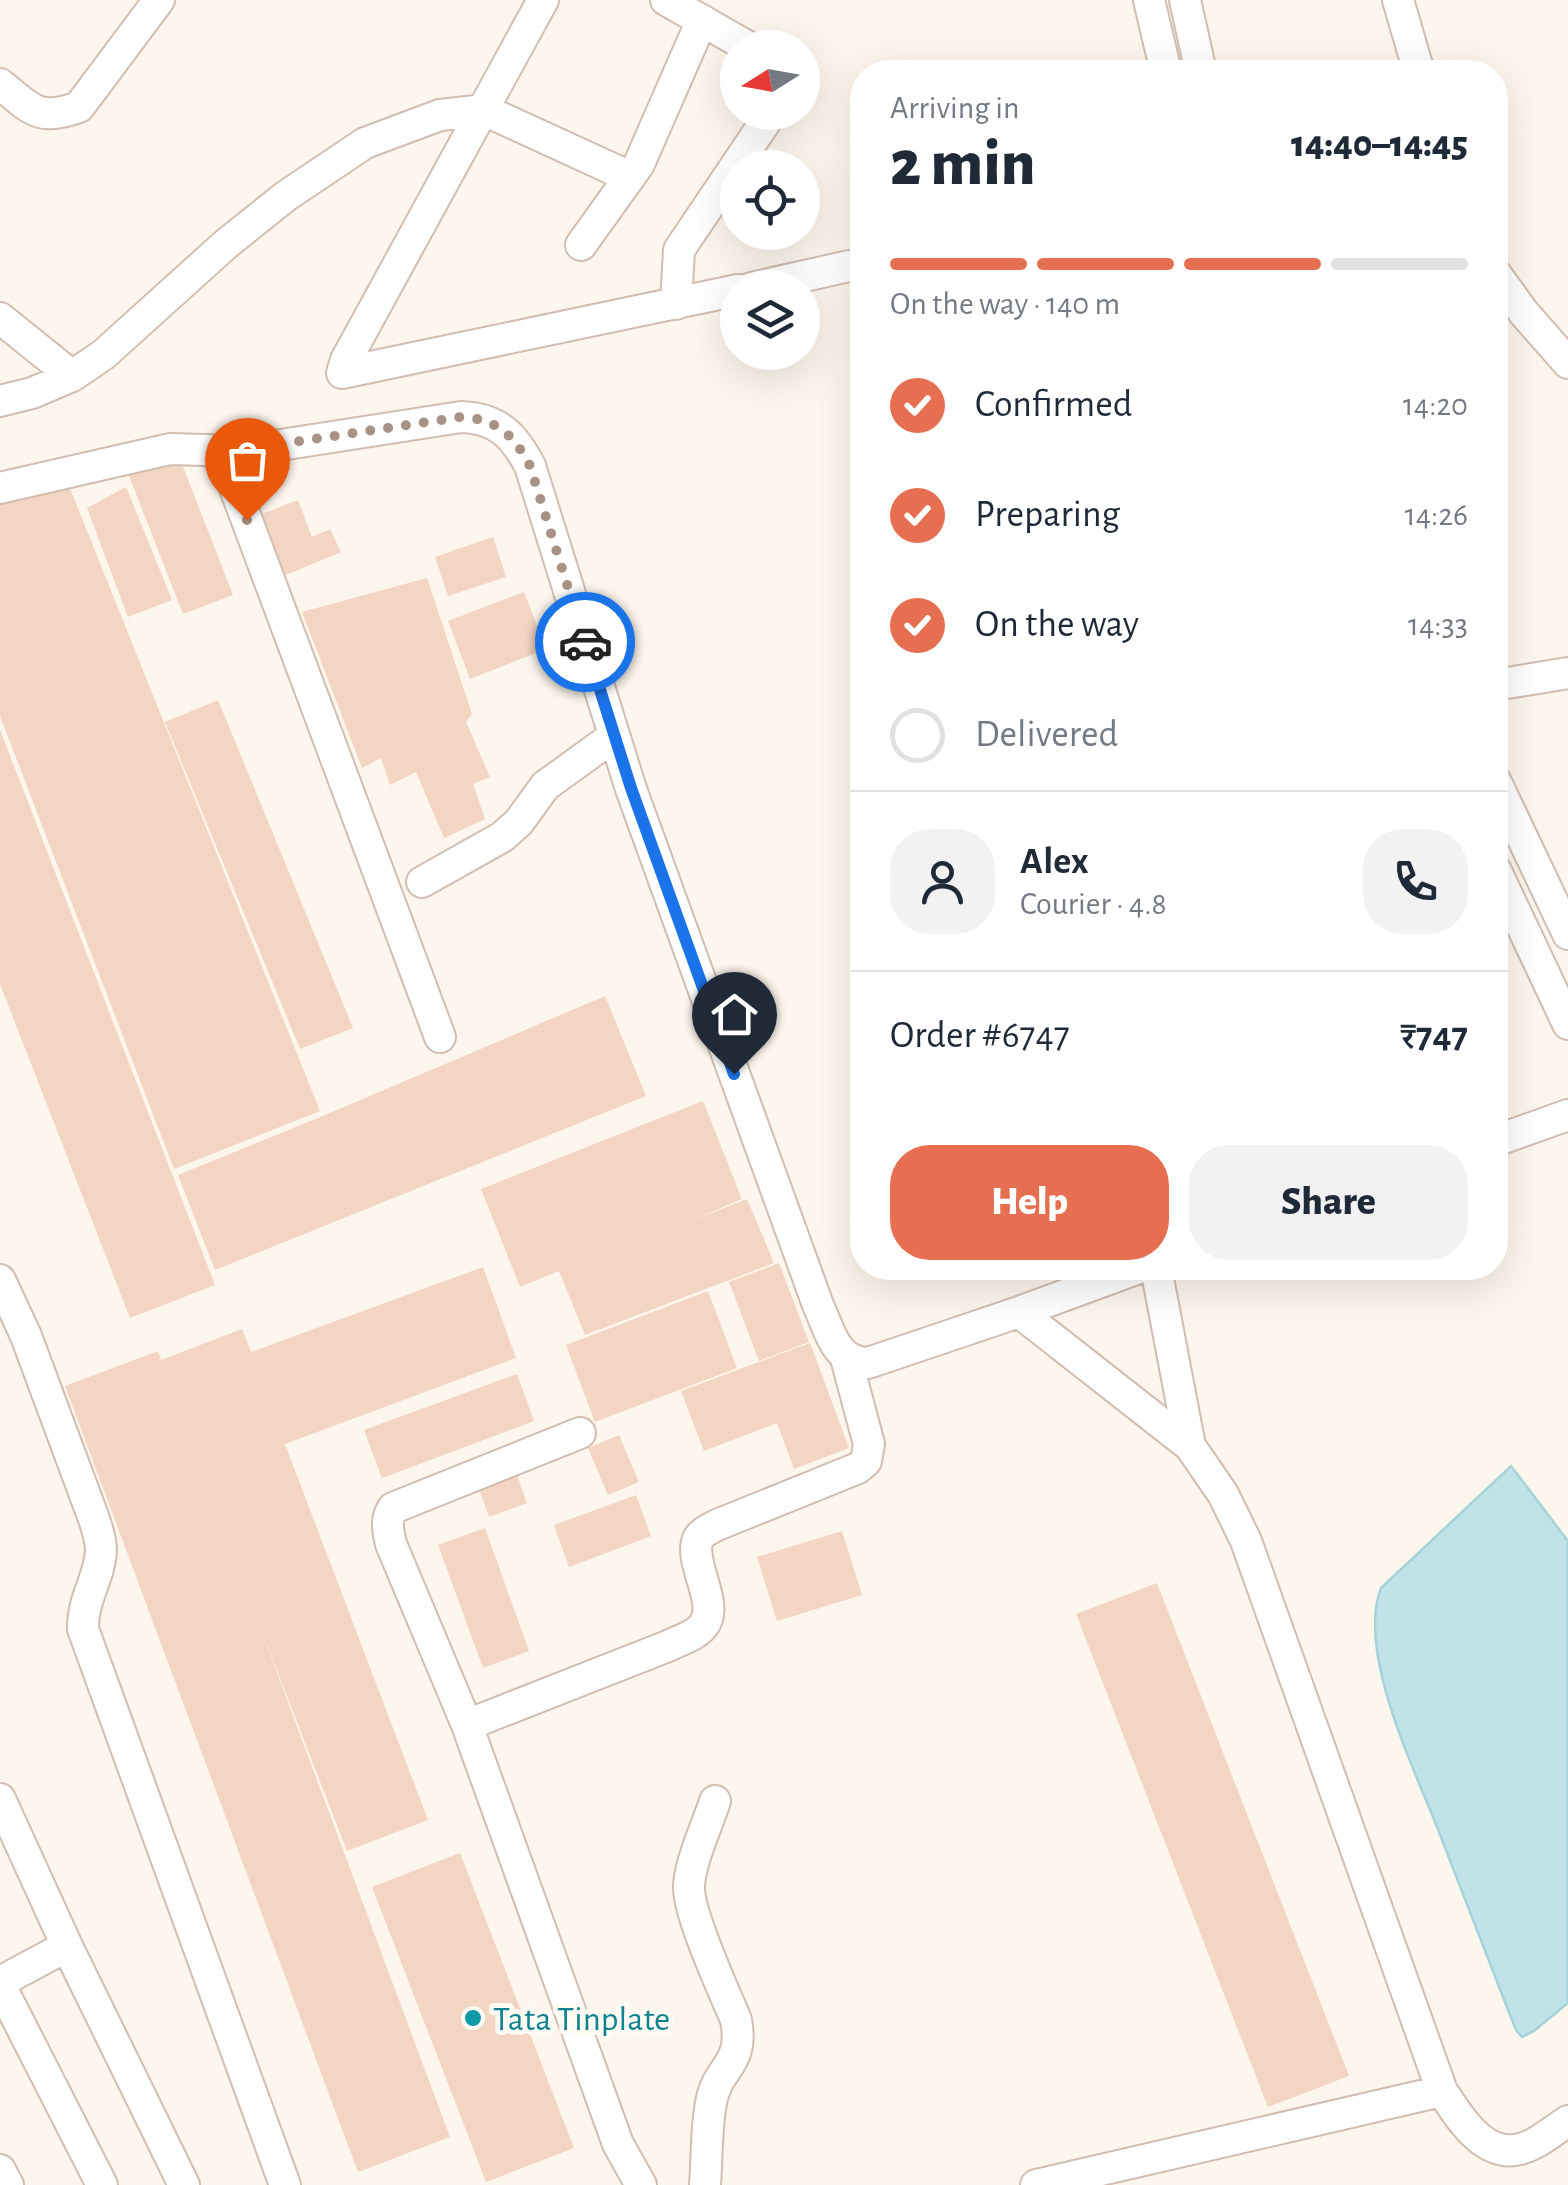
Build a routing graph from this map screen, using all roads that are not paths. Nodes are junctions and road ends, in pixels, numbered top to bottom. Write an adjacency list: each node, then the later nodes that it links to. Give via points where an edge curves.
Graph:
1 (158, 0): 12 (street, via 79,106 37,114)
2 (543, 0): 13 (street)
3 (666, 0): 7 (street)
4 (1150, 0): 9 (street)
5 (1185, 0): 10 (street)
6 (1398, 0): 11 (street)
7 (702, 20): 8 (street); 15 (street)
8 (720, 30)
9 (1163, 60)
10 (1198, 60)
11 (1416, 60)
12 (0, 84)
13 (484, 110): 15 (street); 21 (street, via 342,373); 24 (street, via 440,115 366,144 286,196)
14 (760, 130): 21 (street, via 679,250)
15 (630, 177): 16 (street)
16 (581, 245)
17 (850, 266): 18 (street)
18 (820, 273)
19 (1508, 291): 23 (street)
20 (720, 294): 21 (street)
21 (676, 304)
22 (0, 318): 24 (street)
23 (1568, 364)
24 (72, 376): 25 (street)
25 (0, 401)
26 (227, 452): 27 (street, via 170,449); 30 (street, via 461,417 482,418 504,430 530,466); 36 (street)
27 (0, 488)
28 (1568, 673): 29 (street)
29 (1508, 683)
30 (614, 736): 32 (street, via 545,786 502,836); 43 (street, via 818,1305)
31 (1508, 807): 34 (street)
32 (422, 882)
33 (1508, 896): 35 (street)
34 (1568, 934)
35 (1568, 1024)
36 (440, 1037)
37 (1568, 1115): 38 (street)
38 (1508, 1136)
39 (0, 1280): 57 (street, via 100,1543 83,1629)
40 (1106, 1280): 42 (street)
41 (1158, 1280): 45 (street)
42 (1019, 1312): 43 (street, via 868,1363); 45 (street)
43 (846, 1358): 46 (street, via 869,1444 866,1462 700,1536 708,1608 702,1627)
44 (580, 1433): 46 (street, via 409,1500 388,1515 392,1544)
45 (1190, 1446): 51 (street, via 1246,1541)
46 (467, 1725): 58 (street, via 618,2144)
47 (0, 1799): 49 (street)
48 (715, 1801): 59 (street, via 688,1888 739,2038 711,2103)
49 (67, 1946): 50 (street); 56 (street)
50 (0, 1984): 55 (street)
51 (1442, 2092): 52 (street, via 1463,2122 1496,2148 1532,2145); 60 (street)
52 (1568, 2121)
53 (0, 2170): 54 (street)
54 (8, 2185)
55 (102, 2185)
56 (184, 2185)
57 (285, 2185)
58 (641, 2185)
59 (704, 2185)
60 (1036, 2185)

